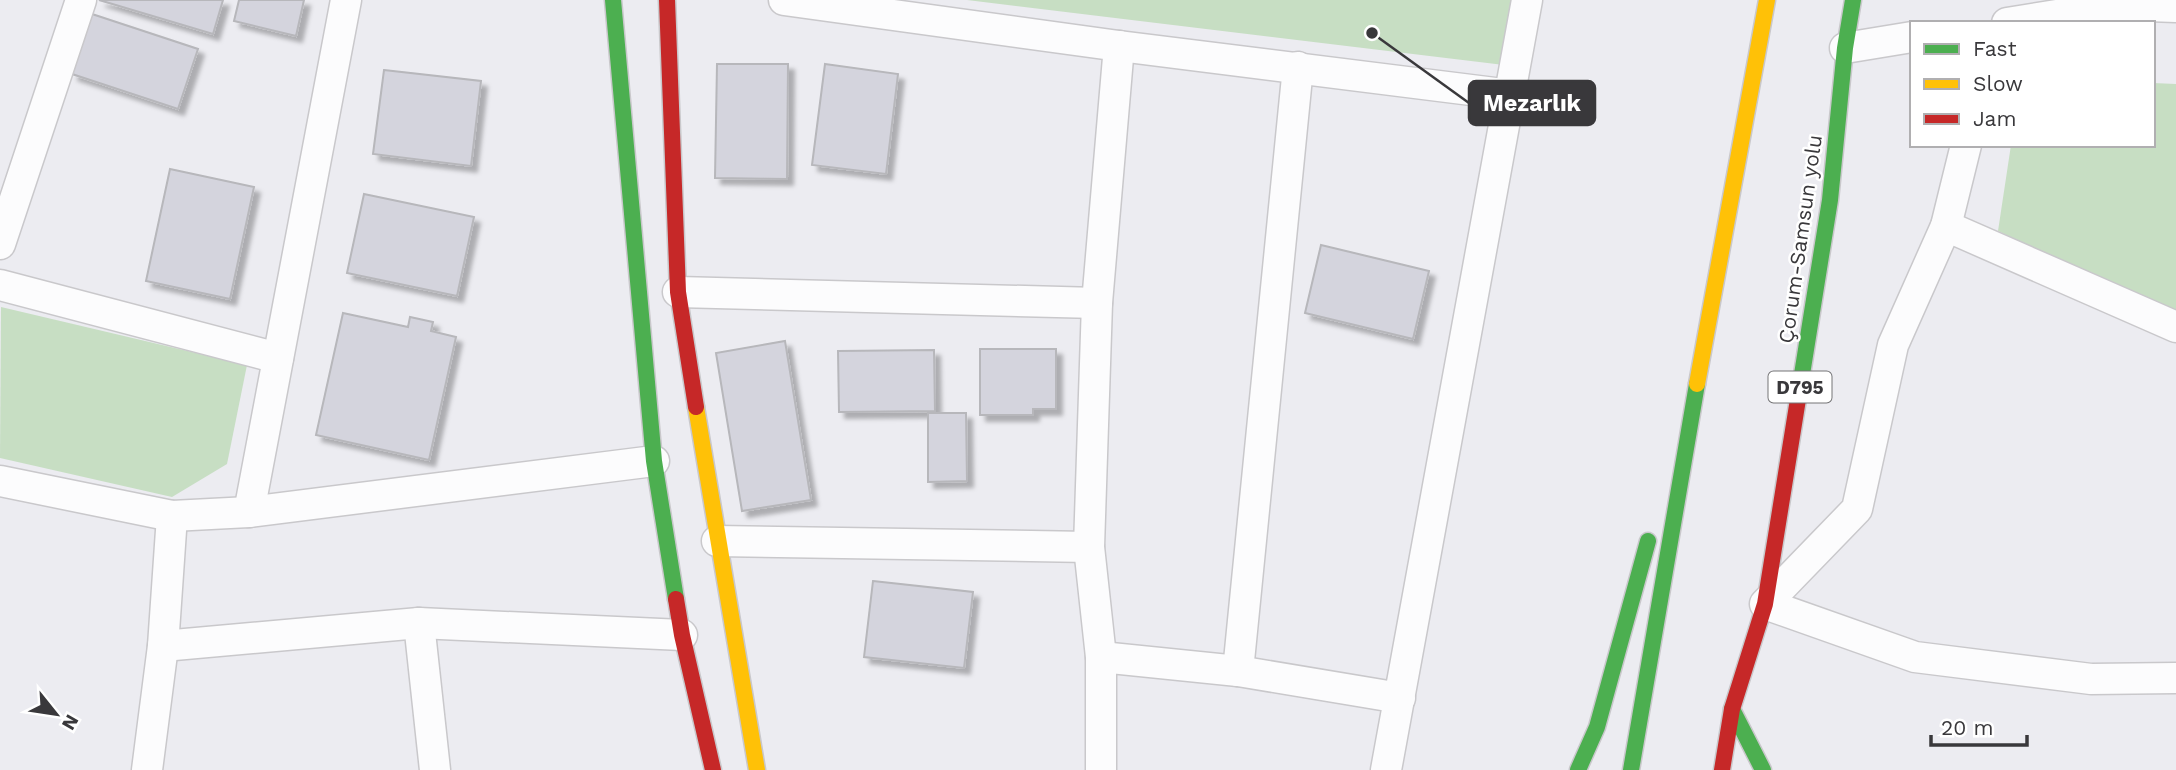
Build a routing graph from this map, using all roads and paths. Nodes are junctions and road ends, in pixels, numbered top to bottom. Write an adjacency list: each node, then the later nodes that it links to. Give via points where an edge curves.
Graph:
1 (81, 0): 20 (street)
2 (346, 0): 26 (street)
3 (613, 0): 27 (main road)
4 (667, 0): 22 (main road)
5 (784, 0): 14 (street)
6 (1527, 0): 17 (street)
7 (1767, 0): 24 (main road)
8 (1853, 0): 15 (main road, Çorum-Samsun yolu / D795)
9 (2000, 0): 11 (street)
10 (2176, 7): 12 (street, via 2119,5)
11 (1996, 21)
12 (2019, 21)
13 (1910, 37): 15 (street)
14 (1119, 46): 16 (street); 23 (street)
15 (1845, 48): 35 (main road, Çorum-Samsun yolu / D795, via 1830,200)
16 (1298, 67): 17 (street); 40 (street)
17 (1511, 96): 42 (street)
18 (1966, 147): 19 (street)
19 (1946, 226): 25 (street); 35 (street, via 1892,345 1857,509)
20 (0, 244)
21 (0, 285): 26 (street)
22 (678, 292): 23 (street); 33 (main road)
23 (1097, 303): 34 (street)
24 (1707, 320): 28 (main road); 51 (main road)
25 (2176, 327)
26 (278, 358): 30 (street)
27 (654, 461): 30 (street); 37 (main road)
28 (1665, 477)
29 (0, 481): 31 (street)
30 (249, 512): 31 (street)
31 (172, 516): 38 (street)
32 (1651, 530): 50 (main road, via 1597,727)
33 (717, 541): 34 (street); 47 (main road)
34 (1089, 547): 39 (street)
35 (1765, 604): 41 (street, via 1914,657 2091,678); 43 (main road, Çorum-Samsun yolu / D795)
36 (419, 623): 37 (street); 38 (street); 45 (street)
37 (682, 635): 46 (main road)
38 (163, 646): 44 (street)
39 (1101, 657): 40 (street); 48 (street)
40 (1238, 671): 42 (street)
41 (2176, 678)
42 (1400, 698): 49 (street)
43 (1732, 709): 52 (main road, Çorum-Samsun yolu / D795); 53 (main road)
44 (147, 770)
45 (435, 770)
46 (713, 770)
47 (757, 770)
48 (1101, 770)
49 (1386, 770)
50 (1578, 770)
51 (1631, 770)
52 (1722, 770)
53 (1763, 770)

